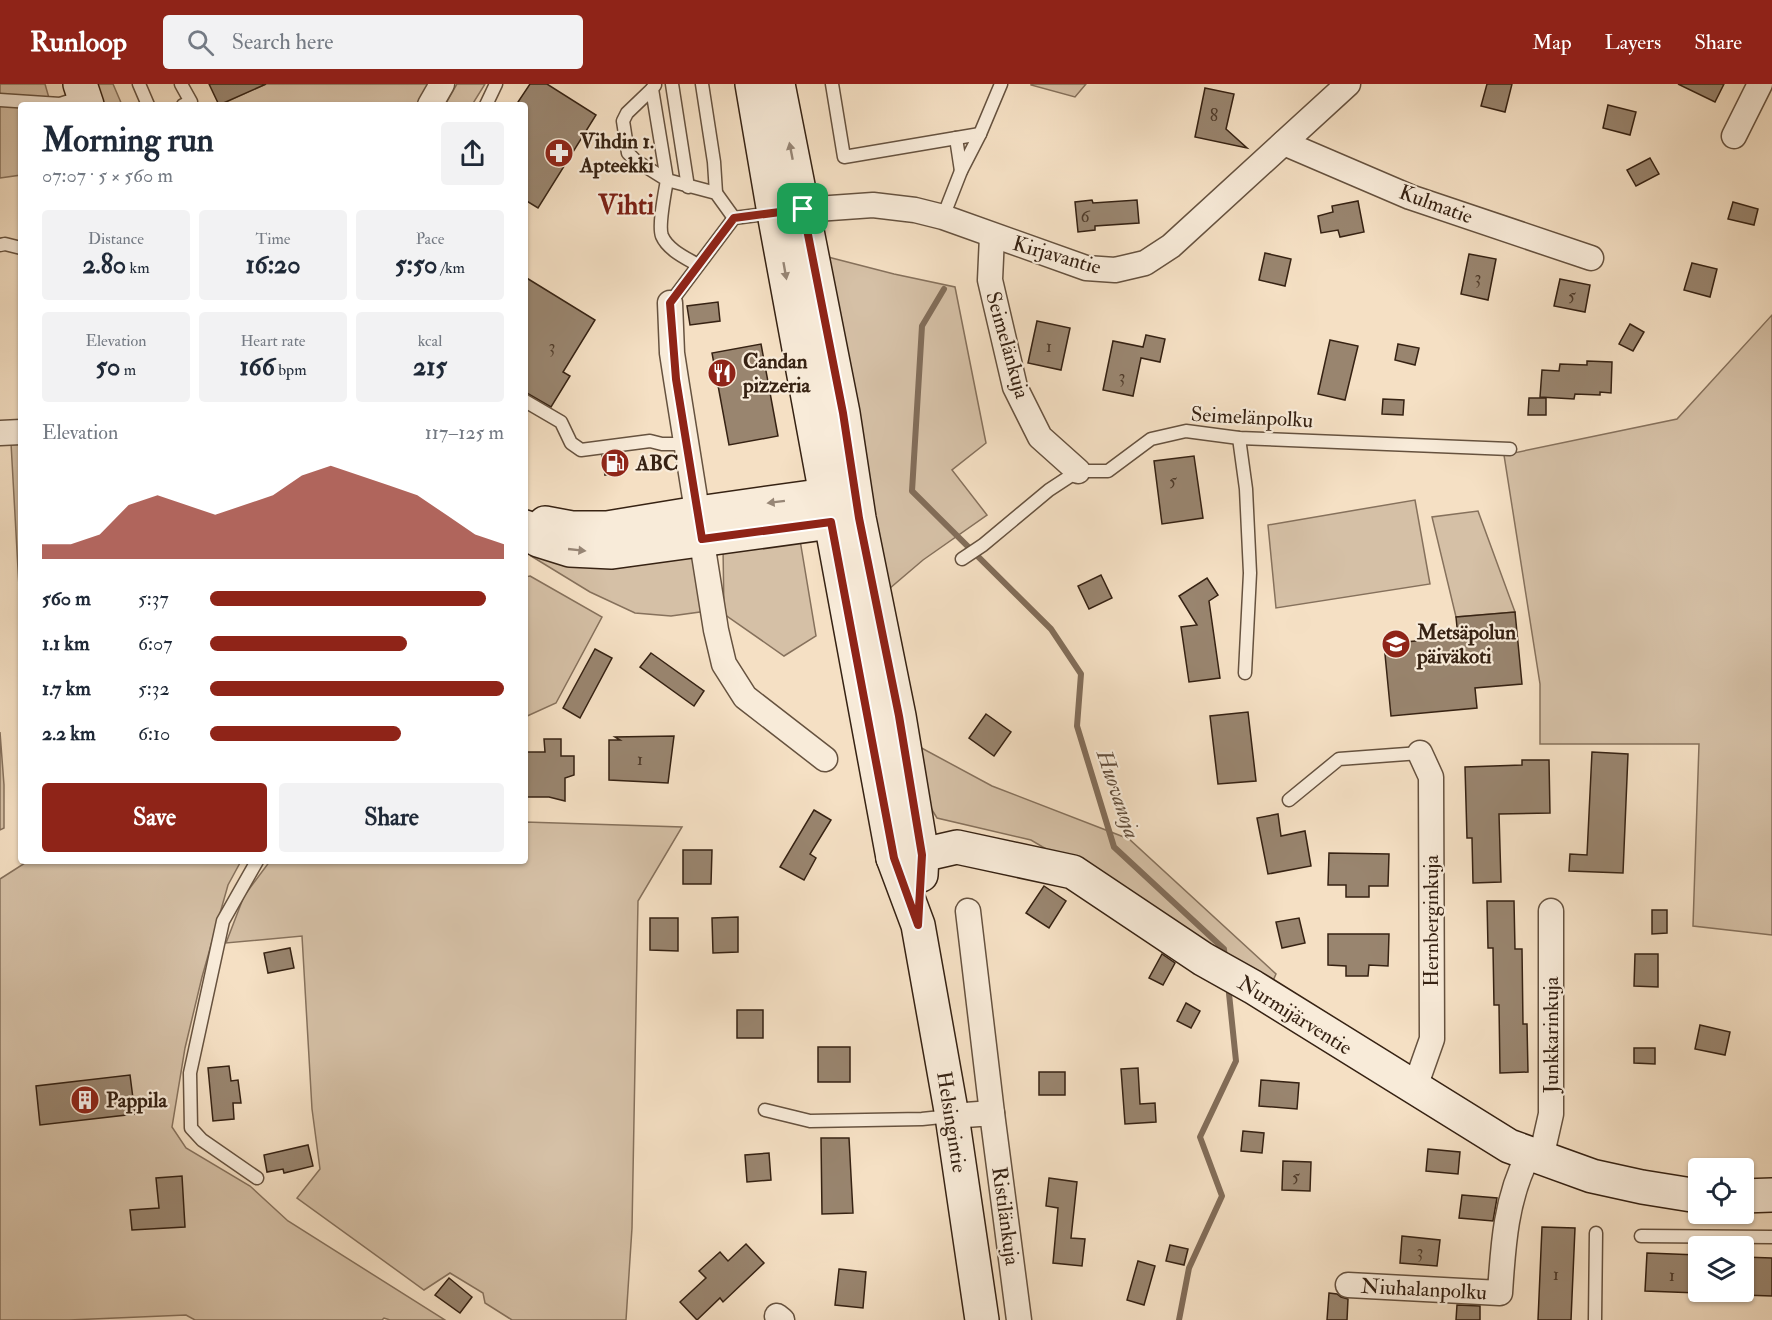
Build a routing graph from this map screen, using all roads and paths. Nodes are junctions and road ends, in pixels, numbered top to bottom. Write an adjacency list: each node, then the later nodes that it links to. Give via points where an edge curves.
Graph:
1 (139, 84): 18 (lane)
2 (181, 84): 19 (lane)
3 (442, 84): 20 (street)
4 (496, 84): 21 (lane)
5 (672, 84): 28 (lane)
6 (702, 84): 29 (lane)
7 (752, 84): 30 (street, Helsingintie)
8 (778, 84): 30 (street, Helsingintie, one-way to 8)
9 (832, 84): 24 (lane, via 844,157)
10 (1348, 84): 25 (street, Kirjavantie)
11 (1760, 84): 23 (street)
12 (654, 87): 27 (lane); 27 (lane, via 623,121 628,153)
13 (998, 87): 22 (lane)
14 (83, 95): 17 (lane)
15 (0, 100): 16 (lane)
16 (30, 102)
17 (65, 102)
18 (147, 102)
19 (191, 102)
20 (432, 102)
21 (487, 102)
22 (980, 134): 24 (lane); 26 (lane)
23 (1734, 136)
24 (956, 138): 26 (lane)
25 (1284, 143): 33 (street, Kirjavantie, via 1172,246 1145,263 1115,270 1086,268); 36 (street, Kulmatie, via 1410,196)
26 (961, 171): 31 (lane)
27 (667, 180): 28 (lane); 37 (lane, via 662,236 672,249)
28 (688, 187): 29 (lane)
29 (716, 193): 32 (lane)
30 (788, 211): 31 (street, Kirjavantie, via 873,205); 32 (lane); 46 (street, Helsingintie, via 843,413)
31 (943, 217): 33 (street, Kirjavantie)
32 (734, 218): 37 (lane)
33 (992, 236): 45 (street, Seimelänkuja, via 990,280 1015,387 1040,437)
34 (0, 245): 35 (lane)
35 (18, 247)
36 (1591, 258)
37 (698, 265): 38 (lane)
38 (670, 303): 43 (street, via 672,353)
39 (528, 403): 43 (lane, via 561,422 571,443 581,450 650,441)
40 (18, 432): 41 (street)
41 (0, 433)
42 (1239, 438): 44 (lane, Seimelänpolku); 45 (lane, Seimelänpolku, via 1186,431 1151,439 1108,471); 50 (lane, via 1250,573)
43 (687, 444): 47 (street)
44 (1510, 449)
45 (1078, 471): 49 (lane, via 1049,489)
46 (843, 507): 47 (street); 52 (street, Helsingintie, via 865,697); 52 (street, Helsingintie, via 899,716)
47 (700, 526): 48 (street, via 612,552 570,550 538,540); 53 (street, via 724,664 745,697)
48 (528, 528)
49 (962, 560)
50 (1245, 673)
51 (1420, 753): 54 (lane, via 1339,759); 59 (street, Hernberginkuja, via 1431,777 1432,1039)
52 (890, 755): 55 (street, Helsingintie)
53 (825, 759)
54 (1289, 800)
55 (908, 856): 59 (street, Nurmijärventie, via 957,847 1073,872 1203,959); 62 (street, Helsingintie)
56 (255, 864): 64 (lane, via 223,921 190,1073 191,1128)
57 (968, 911): 61 (street, Ristilänkuja)
58 (1551, 911): 63 (street, Junkkarinkuja, via 1551,1113)
59 (1414, 1087): 63 (street, Nurmijärventie, via 1509,1146)
60 (765, 1110): 62 (lane, via 810,1121)
61 (992, 1113): 62 (street); 73 (street, Ristilänkuja)
62 (952, 1116): 72 (street, Helsingintie)
63 (1535, 1156): 65 (street, Nurmijärventie, via 1593,1176); 71 (street, Niuhalanpolku, via 1513,1189 1500,1293)
64 (257, 1178)
65 (1688, 1194)
66 (1772, 1194): 67 (street)
67 (1754, 1195)
68 (1596, 1233): 74 (lane)
69 (1641, 1236): 70 (lane)
70 (1772, 1237)
71 (1348, 1285)
72 (982, 1320)
73 (1019, 1320)
74 (1595, 1320)

